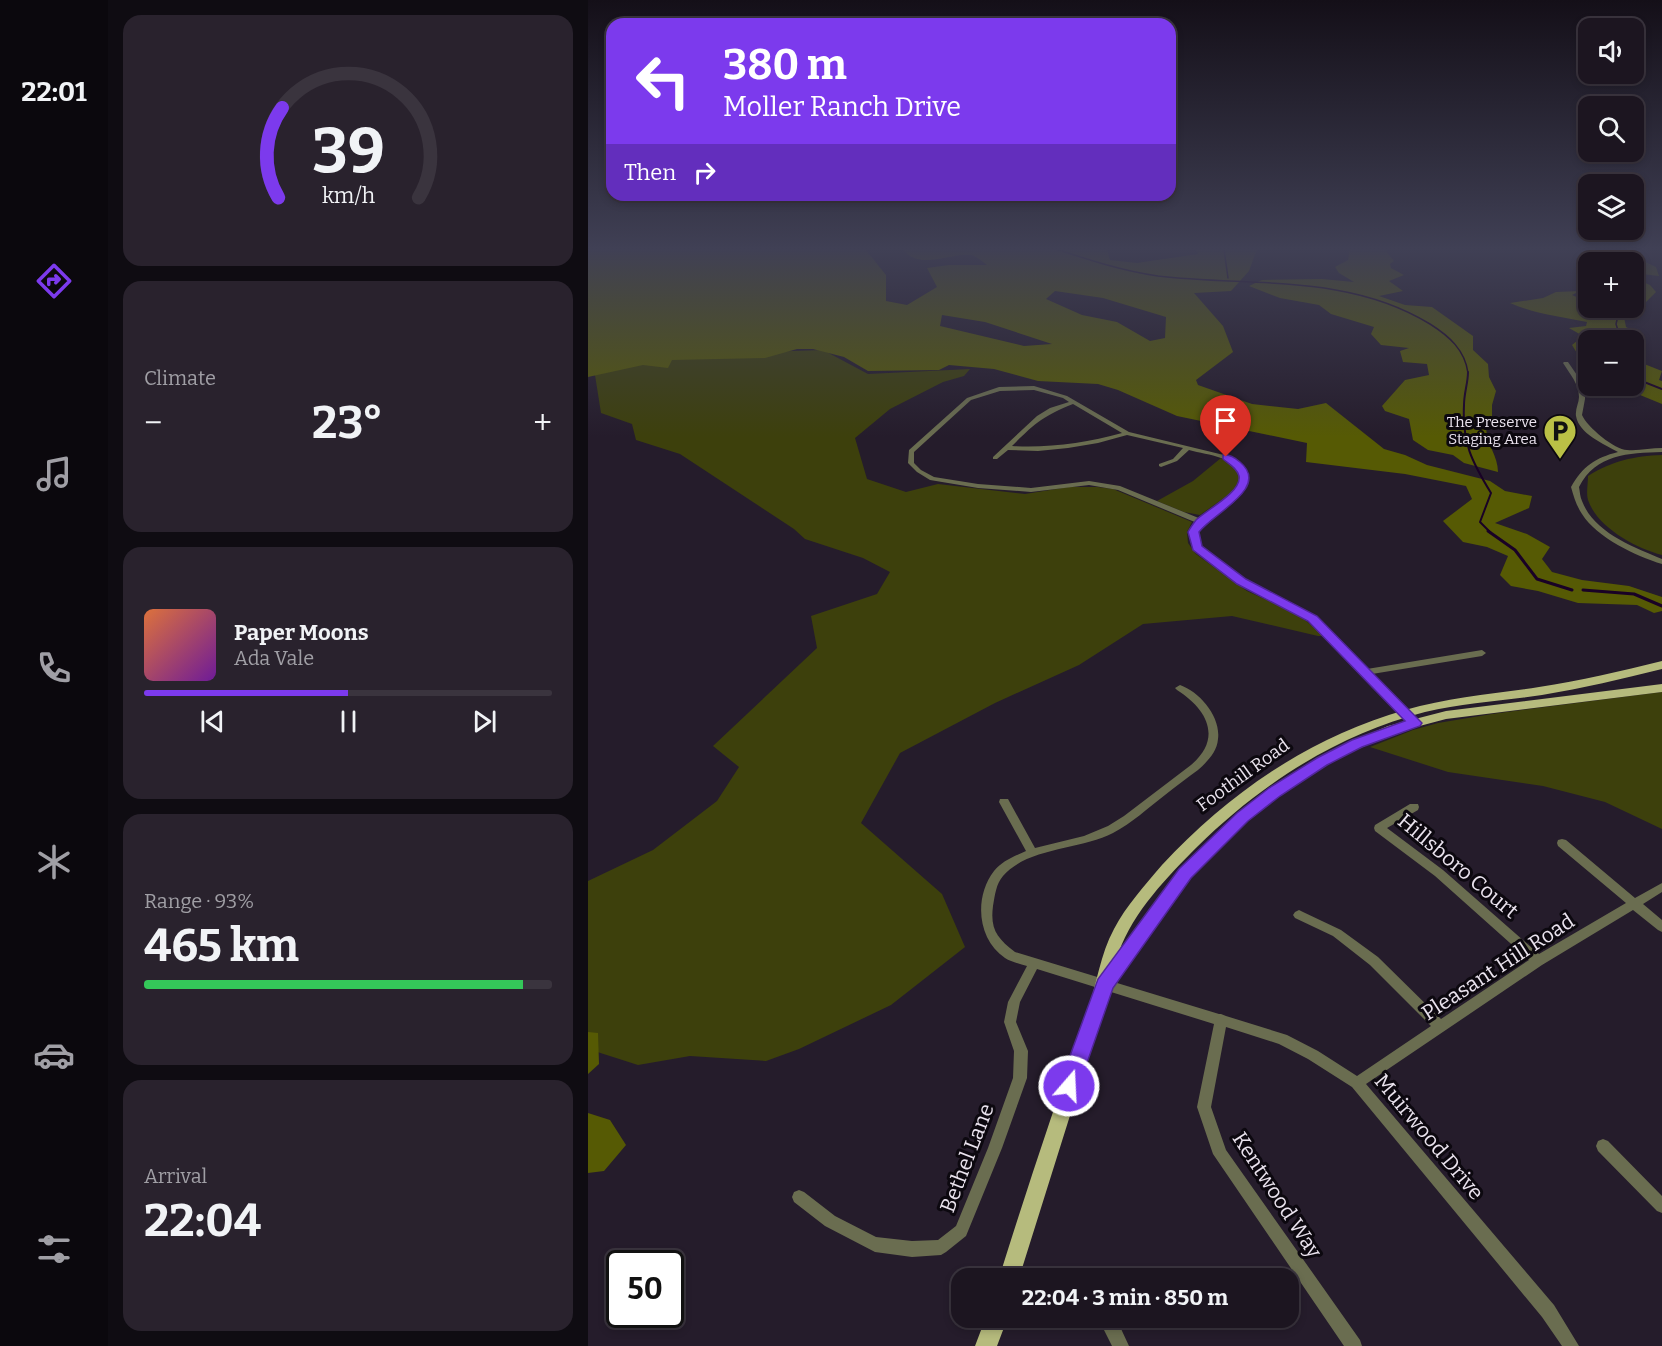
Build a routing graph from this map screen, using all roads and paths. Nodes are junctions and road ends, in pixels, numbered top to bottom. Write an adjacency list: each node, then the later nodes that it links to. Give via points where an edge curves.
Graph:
1 (1566, 363): 7 (street, via 1580,385 1581,420)
2 (1073, 402): 3 (street); 5 (street, via 1031,423); 10 (street, via 1034,387 981,393 920,441 911,451 911,463 932,479 978,486 1031,490 1089,483 1120,488)
3 (1127, 433): 4 (street); 5 (street, via 1102,441 1030,450)
4 (1188, 447): 9 (street, via 1175,460); 10 (street, via 1226,457 1245,477 1236,495)
5 (1008, 448): 8 (street)
6 (1662, 450): 7 (street)
7 (1624, 453): 11 (street, via 1600,459 1586,468 1575,487 1576,498 1580,508 1604,532)
8 (994, 458)
9 (1161, 465)
10 (1201, 522): 14 (street, via 1193,532 1197,548 1241,581 1312,618)
11 (1662, 562)
12 (1482, 653): 14 (street)
13 (1662, 665): 17 (main road, Foothill Road, via 1564,687 1454,702)
14 (1366, 672): 17 (street)
15 (1662, 687): 17 (main road, Foothill Road)
16 (1180, 688): 21 (street, via 1195,696 1210,718 1213,741 1204,758 1104,833)
17 (1410, 718): 28 (main road, Foothill Road, via 1330,744 1295,762 1230,809 1197,838 1140,901 1117,938)
18 (1004, 801): 21 (street)
19 (1414, 807): 26 (street, Hillsboro Court, via 1379,828 1439,873)
20 (1562, 843): 23 (street)
21 (1032, 852): 27 (street, Muirwood Drive, via 1016,858 992,882 987,917 988,933 995,943 1011,956)
22 (1662, 886): 23 (street, Pleasant Hill Road)
23 (1634, 905): 25 (street); 26 (street, Pleasant Hill Road)
24 (1299, 915): 30 (street, via 1337,933 1374,961)
25 (1662, 927)
26 (1538, 961): 30 (street, Pleasant Hill Road)
27 (1034, 964): 28 (street, Muirwood Drive); 33 (street, Bethel Lane, via 1011,1013 1010,1022 1021,1051 1020,1078 961,1231 941,1247 912,1249 875,1244 830,1221)
28 (1105, 984): 29 (street, Muirwood Drive); 35 (main road, Foothill Road)
29 (1221, 1019): 31 (street, Muirwood Drive, via 1282,1039); 40 (street, Kentwood Way, via 1204,1107 1220,1154)
30 (1441, 1028): 31 (street, Pleasant Hill Road)
31 (1357, 1083): 41 (street, Muirwood Drive, via 1548,1311)
32 (1603, 1146): 34 (street)
33 (800, 1197)
34 (1662, 1206)
35 (1012, 1268)
36 (993, 1328): 38 (main road)
37 (1112, 1328): 39 (street)
38 (986, 1346)
39 (1121, 1346)
40 (1354, 1346)
41 (1571, 1346)

